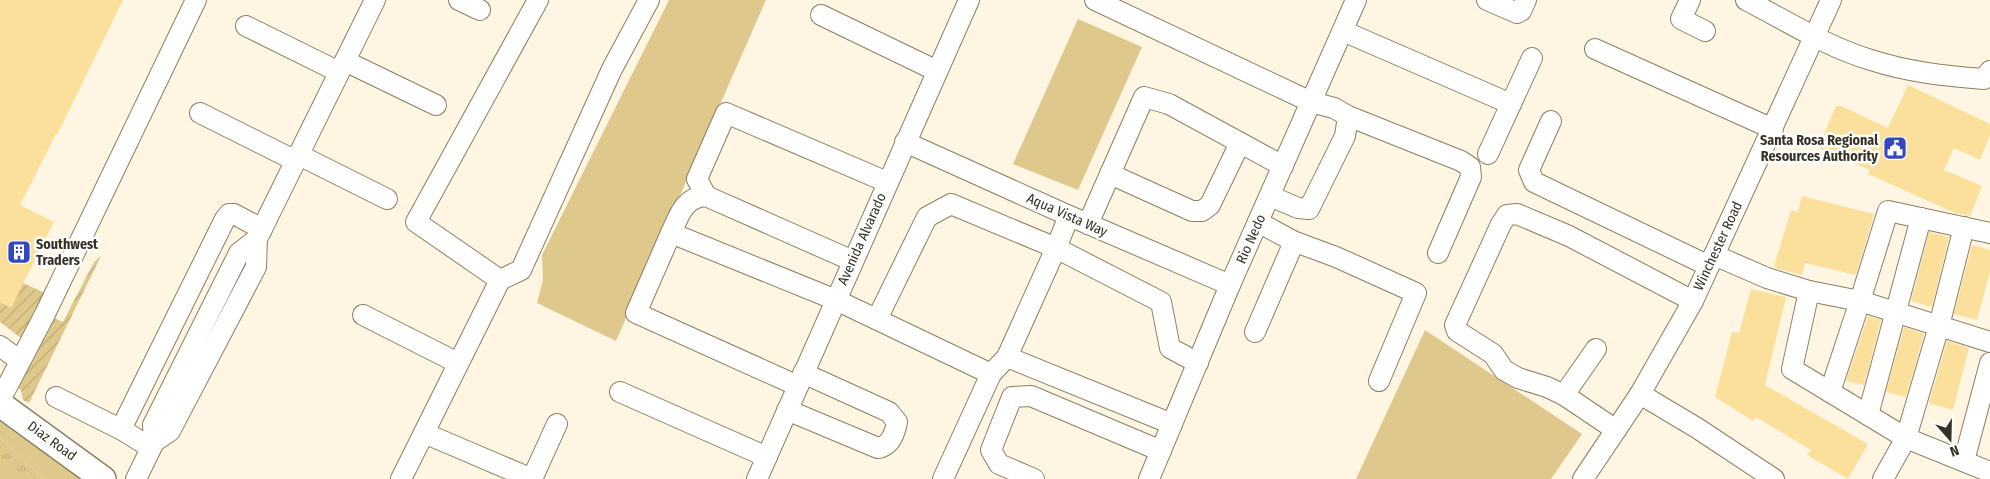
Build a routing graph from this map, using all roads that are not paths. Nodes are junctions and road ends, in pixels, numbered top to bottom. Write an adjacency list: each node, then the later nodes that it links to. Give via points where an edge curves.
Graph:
1 (196, 0): 72 (street)
2 (375, 0): 22 (street)
3 (459, 0): 14 (street)
4 (538, 0): 55 (street, via 416,222)
5 (650, 0): 55 (street, via 612,70 521,270)
6 (969, 0): 23 (street, Avenida Alvarado)
7 (1095, 0): 25 (street)
8 (1356, 0): 17 (street, Rio Nedo)
9 (1487, 0): 10 (street, via 1517,13)
10 (1526, 0)
11 (1690, 0): 18 (street, via 1681,19)
12 (1746, 0): 19 (street)
13 (1832, 0): 19 (street, Winchester Road)
14 (480, 10)
15 (821, 16): 23 (street)
16 (246, 26): 22 (street)
17 (1342, 31): 25 (street, Rio Nedo); 26 (street)
18 (1705, 31)
19 (1814, 36): 24 (street, via 1869,60 1922,74 1984,79); 31 (street, Winchester Road)
20 (1595, 49): 31 (street)
21 (1532, 58): 26 (street)
22 (342, 67): 27 (street); 35 (street)
23 (938, 70): 32 (street, Avenida Alvarado)
24 (1990, 71)
25 (1311, 102): 29 (street, via 1334,108); 36 (street, Rio Nedo)
26 (1511, 104): 34 (street)
27 (436, 106)
28 (200, 113): 35 (street)
29 (1348, 116): 40 (street, via 1346,136 1309,209 1298,208); 52 (street, via 1470,167 1471,177)
30 (1551, 120): 53 (street, via 1528,170 1534,182)
31 (1773, 129): 53 (street, Winchester Road)
32 (905, 142): 38 (street, Avenida Alvarado); 42 (street, Aqua Vista Way)
33 (1240, 143): 36 (street); 37 (street, via 1210,205 1202,211 1192,211); 37 (street, via 1169,104 1144,97)
34 (1488, 154)
35 (297, 158): 41 (street); 48 (street)
36 (1283, 166): 40 (street, Rio Nedo)
37 (1110, 174): 45 (street)
38 (887, 182): 39 (street, via 726,113 697,179); 54 (street, Avenida Alvarado)
39 (706, 196): 49 (street, via 687,203); 54 (street)
40 (1270, 196): 44 (street, Rio Nedo)
41 (387, 199)
42 (1069, 216): 45 (street, Aqua Vista Way); 51 (street)
43 (1921, 218): 46 (street); 60 (street, via 1888,211); 61 (street)
44 (1258, 222): 50 (street); 56 (street, Rio Nedo)
45 (1088, 224): 56 (street, Aqua Vista Way)
46 (1964, 228): 47 (street); 65 (street)
47 (1990, 233)
48 (260, 234): 63 (street, via 234,214 229,214); 67 (street, via 256,267)
49 (671, 234): 58 (street); 77 (street, via 636,313)
50 (1294, 242): 66 (street); 78 (street, via 1416,292)
51 (1056, 248): 64 (street, via 951,204 927,217); 71 (street); 74 (street, via 1161,302 1170,348)
52 (1438, 254)
53 (1711, 260): 57 (street); 59 (street, Winchester Road)
54 (853, 261): 58 (street, Avenida Alvarado)
55 (500, 280): 73 (street)
56 (1230, 285): 74 (street, Rio Nedo)
57 (1809, 291): 60 (street); 80 (street, via 1792,370)
58 (836, 300): 64 (street); 77 (street, Avenida Alvarado)
59 (1693, 301): 81 (street, Winchester Road); 82 (street, via 1569,236 1517,214 1507,215 1455,325 1457,331 1493,354 1504,370)
60 (1860, 301): 61 (street); 80 (street)
61 (1897, 313): 65 (street); 87 (street)
62 (363, 316): 73 (street)
63 (176, 318): 67 (street); 91 (street, via 125,420)
64 (877, 320): 76 (street)
65 (1939, 326): 68 (street); 93 (street)
66 (1255, 332)
67 (210, 334): 94 (street, via 170,431)
68 (1990, 342)
69 (0, 346): 72 (street)
70 (1596, 349): 82 (street)
71 (1007, 357): 76 (street); 89 (street)
72 (20, 361): 84 (street)
73 (458, 363): 92 (street)
74 (1198, 363): 89 (street, Rio Nedo)
75 (1990, 363): 97 (street)
76 (992, 374): 104 (street)
77 (801, 380): 86 (street, Avenida Alvarado); 86 (street, via 889,412 896,422 890,441 878,448)
78 (1379, 381)
79 (620, 392): 96 (street)
80 (1830, 392): 87 (street)
81 (1640, 394): 90 (street, Winchester Road); 108 (street)
82 (1564, 395): 90 (street)
83 (56, 397): 91 (street)
84 (0, 400)
85 (0, 404): 100 (main road, Diaz Road)
86 (787, 410): 96 (street, Avenida Alvarado)
87 (1868, 415): 93 (street)
88 (557, 424): 103 (street)
89 (1172, 424): 95 (street, Rio Nedo)
90 (1616, 430): 107 (street, Winchester Road)
91 (124, 431): 94 (street)
92 (424, 432): 102 (street); 103 (street)
93 (1906, 438): 97 (street); 109 (street)
94 (153, 445): 101 (street)
95 (1161, 451): 105 (street, via 1030,396 1012,397 991,450 998,464); 106 (street, Rio Nedo)
96 (767, 456): 99 (street, Avenida Alvarado)
97 (1964, 461): 98 (street)
98 (1990, 472)
99 (761, 478)
100 (103, 479)
101 (136, 479)
102 (400, 479)
103 (532, 479)
104 (944, 479)
105 (1034, 479)
106 (1149, 479)
107 (1583, 479)
108 (1774, 479)
109 (1883, 479)

